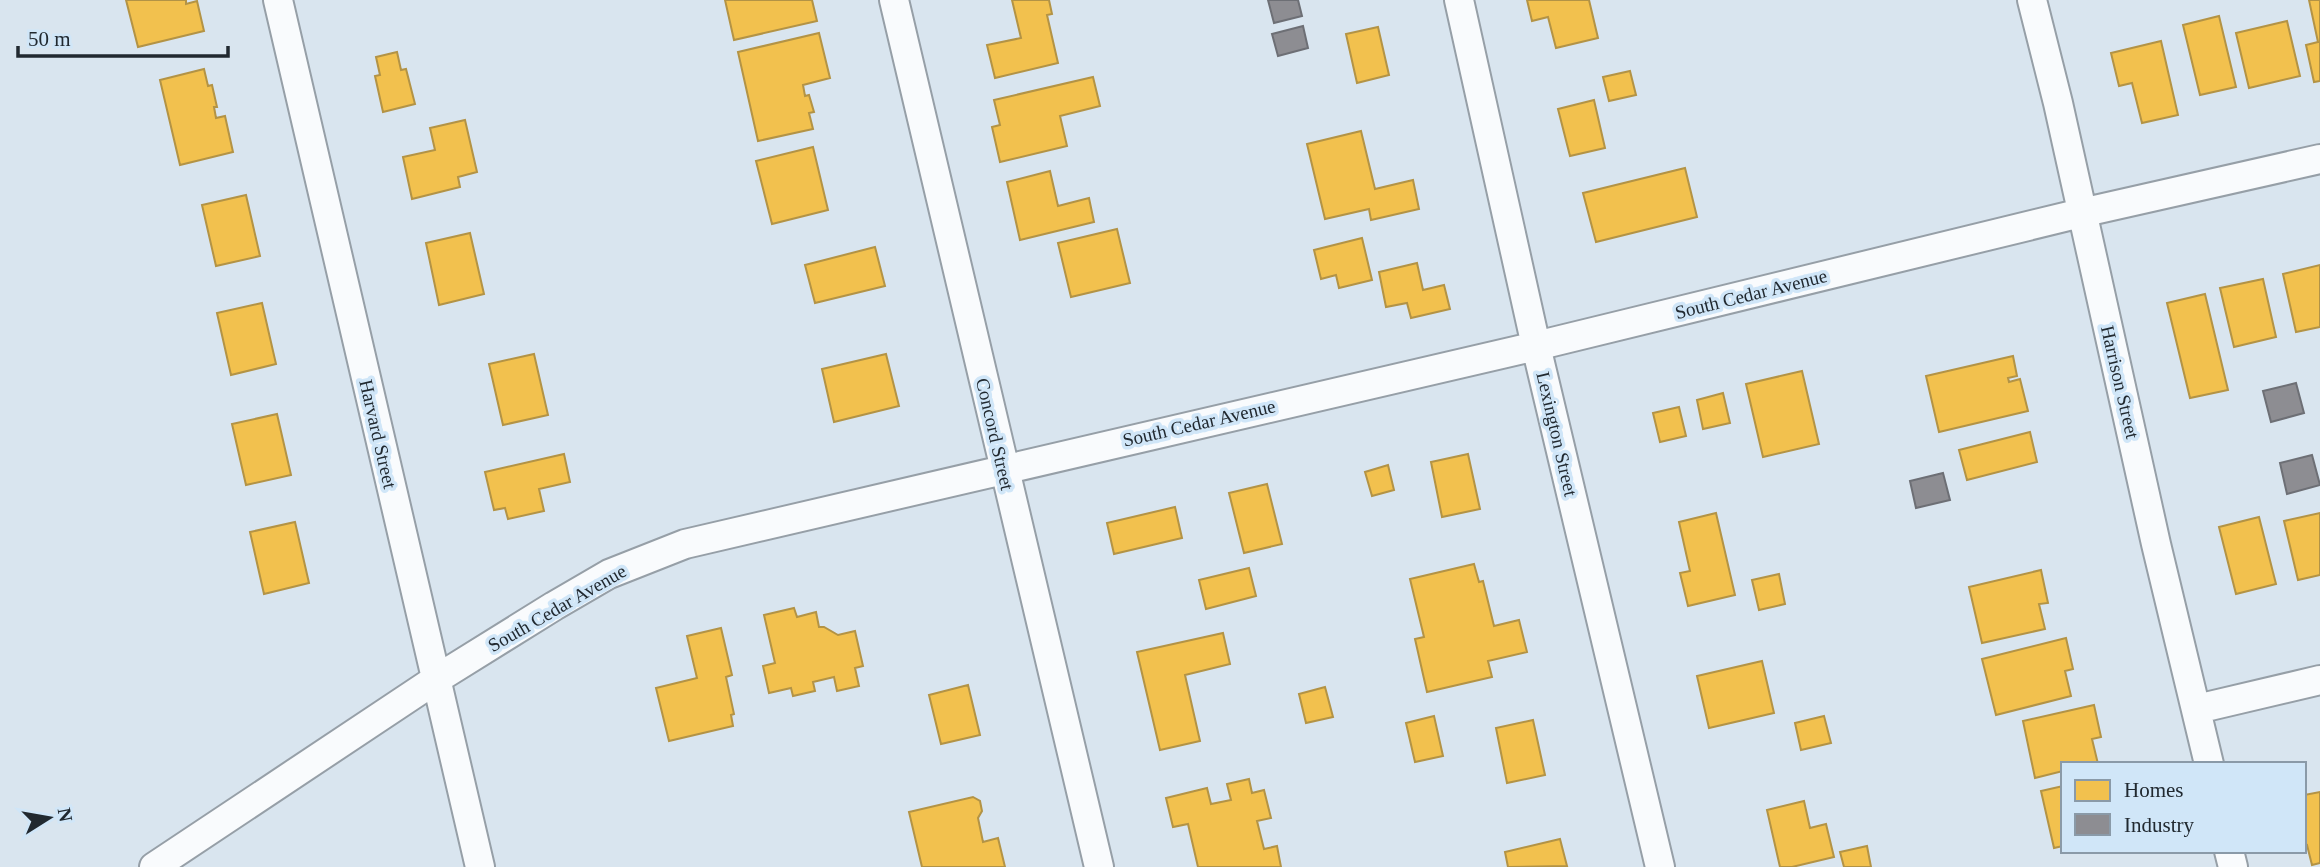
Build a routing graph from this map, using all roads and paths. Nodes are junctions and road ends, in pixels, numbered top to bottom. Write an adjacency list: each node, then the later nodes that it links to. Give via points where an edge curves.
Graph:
1 (278, 0): 9 (street, Harvard Street)
2 (894, 0): 8 (street, Concord Street)
3 (1460, 0): 7 (street, Lexington Street)
4 (2032, 0): 6 (street, Harrison Street)
5 (2320, 159): 6 (street, South Cedar Avenue)
6 (2081, 212): 7 (street, South Cedar Avenue); 11 (street, Harrison Street)
7 (1535, 346): 8 (street, South Cedar Avenue); 16 (street, Lexington Street)
8 (1003, 468): 9 (street, South Cedar Avenue, via 685,544 609,574); 15 (street, Concord Street)
9 (435, 680): 13 (street, South Cedar Avenue); 14 (street, Harvard Street)
10 (2320, 680): 11 (street)
11 (2197, 709): 12 (street, Harrison Street)
12 (2209, 762)
13 (154, 867)
14 (480, 867)
15 (1098, 867)
16 (1660, 867)

